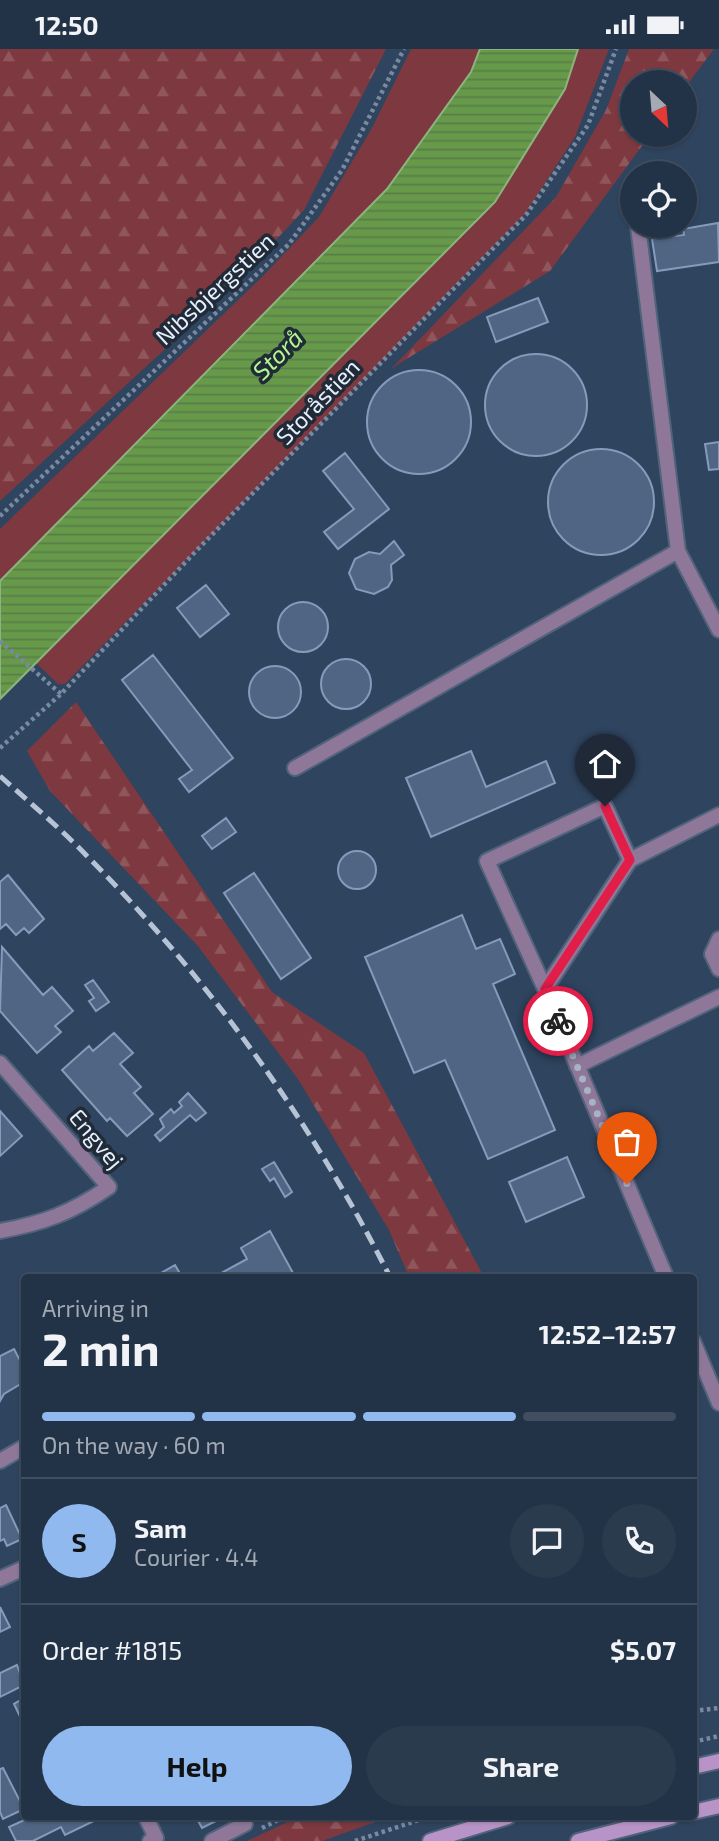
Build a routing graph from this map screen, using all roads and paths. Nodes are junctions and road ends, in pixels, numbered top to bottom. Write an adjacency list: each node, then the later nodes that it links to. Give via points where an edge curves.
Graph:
1 (404, 49): 4 (path, Nibsbjergstien, via 342,170 289,244)
2 (616, 49): 8 (path, Storåstien, via 588,125 526,215)
3 (639, 238): 5 (street)
4 (0, 516)
5 (678, 551): 6 (street); 10 (street)
6 (719, 630)
7 (0, 641): 8 (path)
8 (61, 694): 9 (path, Storåstien)
9 (0, 748)
10 (295, 768)
11 (719, 815): 12 (street)
12 (630, 860): 15 (street); 15 (street, via 605,806 487,861)
13 (719, 939): 14 (street, via 712,954)
14 (719, 969)
15 (545, 989): 18 (street)
16 (719, 997): 18 (street)
17 (0, 1063): 19 (street, Engvej, via 108,1187 76,1210)
18 (577, 1066): 20 (street)
19 (0, 1231)
20 (665, 1274)
21 (697, 1351): 22 (street)
22 (719, 1403)
23 (21, 1449): 24 (street)
24 (0, 1461)
25 (21, 1569): 26 (street)
26 (0, 1579)
27 (719, 1708): 28 (path)
28 (697, 1711)
29 (719, 1737): 30 (path)
30 (697, 1741)
31 (719, 1761): 32 (street)
32 (697, 1766)
33 (719, 1806): 34 (street)
34 (697, 1811)
35 (147, 1820): 40 (street)
36 (243, 1820): 41 (street, via 245,1824)
37 (419, 1820): 42 (path)
38 (498, 1820): 43 (street)
39 (659, 1820): 44 (street)
40 (156, 1840)
41 (212, 1841)
42 (355, 1841)
43 (430, 1841)
44 (578, 1841)

